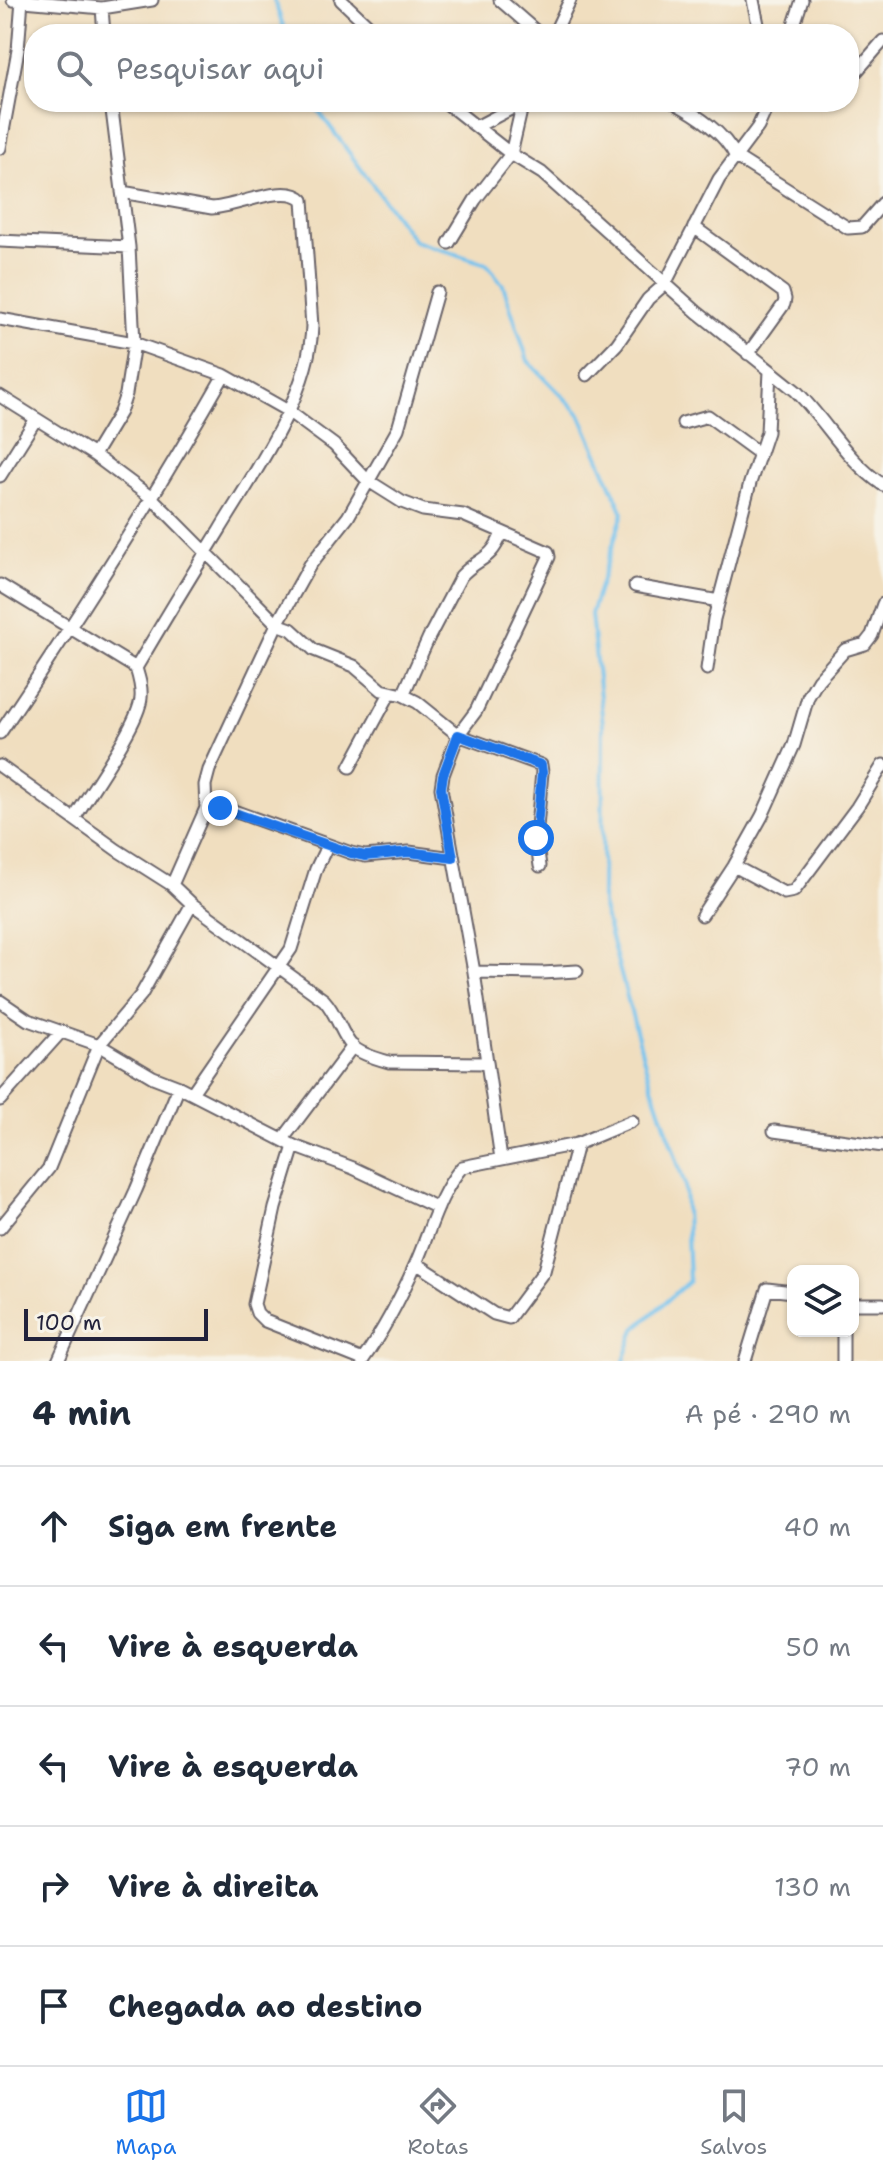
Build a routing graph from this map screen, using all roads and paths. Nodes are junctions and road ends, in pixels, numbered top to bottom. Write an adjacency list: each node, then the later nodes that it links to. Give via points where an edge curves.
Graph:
1 (152, 0): 8 (street)
2 (341, 0): 10 (street)
3 (500, 0): 11 (street)
4 (570, 0): 12 (street)
5 (753, 0): 13 (street)
6 (802, 0): 14 (street)
7 (19, 1): 8 (street); 24 (street, via 18,50)
8 (102, 8): 9 (street)
9 (103, 24)
10 (366, 24)
11 (528, 24)
12 (559, 24)
13 (758, 24)
14 (794, 24)
15 (883, 41): 16 (street)
16 (859, 69)
17 (112, 112): 27 (street)
18 (459, 112): 23 (street)
19 (505, 112): 23 (street)
20 (520, 112): 25 (street)
21 (691, 112): 26 (street, via 726,141)
22 (765, 112): 26 (street)
23 (478, 126): 25 (street)
24 (0, 148)
25 (511, 154): 31 (street); 33 (street, via 549,179)
26 (736, 157): 28 (street, via 848,228 862,227); 29 (street)
27 (122, 192): 32 (street); 42 (street, via 212,208 291,193 303,200 311,345)
28 (883, 203)
29 (694, 227): 33 (street); 37 (street, via 783,292 784,304)
30 (0, 241): 32 (street)
31 (449, 243)
32 (129, 247): 36 (street)
33 (665, 284): 37 (street); 40 (street)
34 (437, 292): 48 (street, via 398,429)
35 (0, 319): 36 (street)
36 (134, 343): 39 (street); 46 (street, via 120,412)
37 (748, 354): 38 (street)
38 (770, 371): 45 (street, via 767,432); 49 (street, via 810,405 864,472)
39 (224, 375): 42 (street); 50 (street)
40 (587, 375)
41 (0, 396): 43 (street)
42 (288, 411): 48 (street, via 334,445); 52 (street)
43 (36, 419): 46 (street); 47 (street)
44 (683, 423): 45 (street, via 708,416)
45 (760, 454): 55 (street)
46 (94, 455): 50 (street)
47 (0, 476)
48 (367, 480): 51 (street, via 402,502 463,515); 57 (street)
49 (883, 485)
50 (153, 499): 52 (street); 58 (street)
51 (502, 533): 62 (street, via 492,554 461,576); 64 (street, via 542,548 549,557 476,711)
52 (207, 551): 57 (street); 59 (street)
53 (0, 585): 58 (street)
54 (635, 586): 55 (street)
55 (719, 601): 60 (street)
56 (883, 604): 73 (street, via 865,644 845,650 808,697 787,759)
57 (277, 624): 61 (street, via 314,650 354,666); 68 (street, via 209,770)
58 (72, 627): 59 (street); 63 (street)
59 (136, 668): 69 (street, via 141,701 135,720)
60 (707, 669)
61 (390, 693): 62 (street); 67 (street)
62 (403, 695): 64 (street)
63 (0, 733)
64 (458, 735): 71 (street, via 441,788); 72 (street, via 541,765 536,838)
65 (883, 765): 73 (street, via 794,891 784,893)
66 (0, 766): 69 (street)
67 (350, 767)
68 (206, 808): 70 (street, via 231,810); 74 (street)
69 (74, 819): 74 (street)
70 (327, 846): 71 (street, via 365,856 394,851); 77 (street, via 291,949)
71 (453, 858): 79 (street)
72 (540, 866)
73 (734, 866): 76 (street)
74 (172, 885): 75 (street)
75 (192, 904): 77 (street); 82 (street, via 141,995)
76 (702, 915)
77 (277, 968): 83 (street, via 324,1000); 86 (street)
78 (577, 971): 79 (street)
79 (474, 972): 84 (street)
80 (0, 1001): 81 (street)
81 (60, 1033): 82 (street); 87 (street)
82 (99, 1045): 85 (street); 96 (street, via 49,1168)
83 (353, 1046): 84 (street, via 389,1062); 90 (street)
84 (486, 1063): 94 (street)
85 (179, 1087): 86 (street); 103 (street)
86 (192, 1093): 90 (street)
87 (0, 1100)
88 (632, 1121): 91 (street)
89 (774, 1131): 93 (street)
90 (283, 1139): 92 (street)
91 (577, 1144): 94 (street); 97 (street, via 544,1271 509,1318 494,1314)
92 (294, 1146): 95 (street); 102 (street, via 254,1304 265,1321)
93 (883, 1146)
94 (501, 1159): 95 (street, via 462,1167)
95 (438, 1208): 97 (street)
96 (0, 1228)
97 (416, 1263): 102 (street, via 388,1322)
98 (787, 1291): 104 (street, via 767,1289)
99 (859, 1304): 100 (street)
100 (883, 1304)
101 (843, 1337): 105 (street)
102 (362, 1360)
103 (58, 1361)
104 (745, 1361)
105 (843, 1361)

